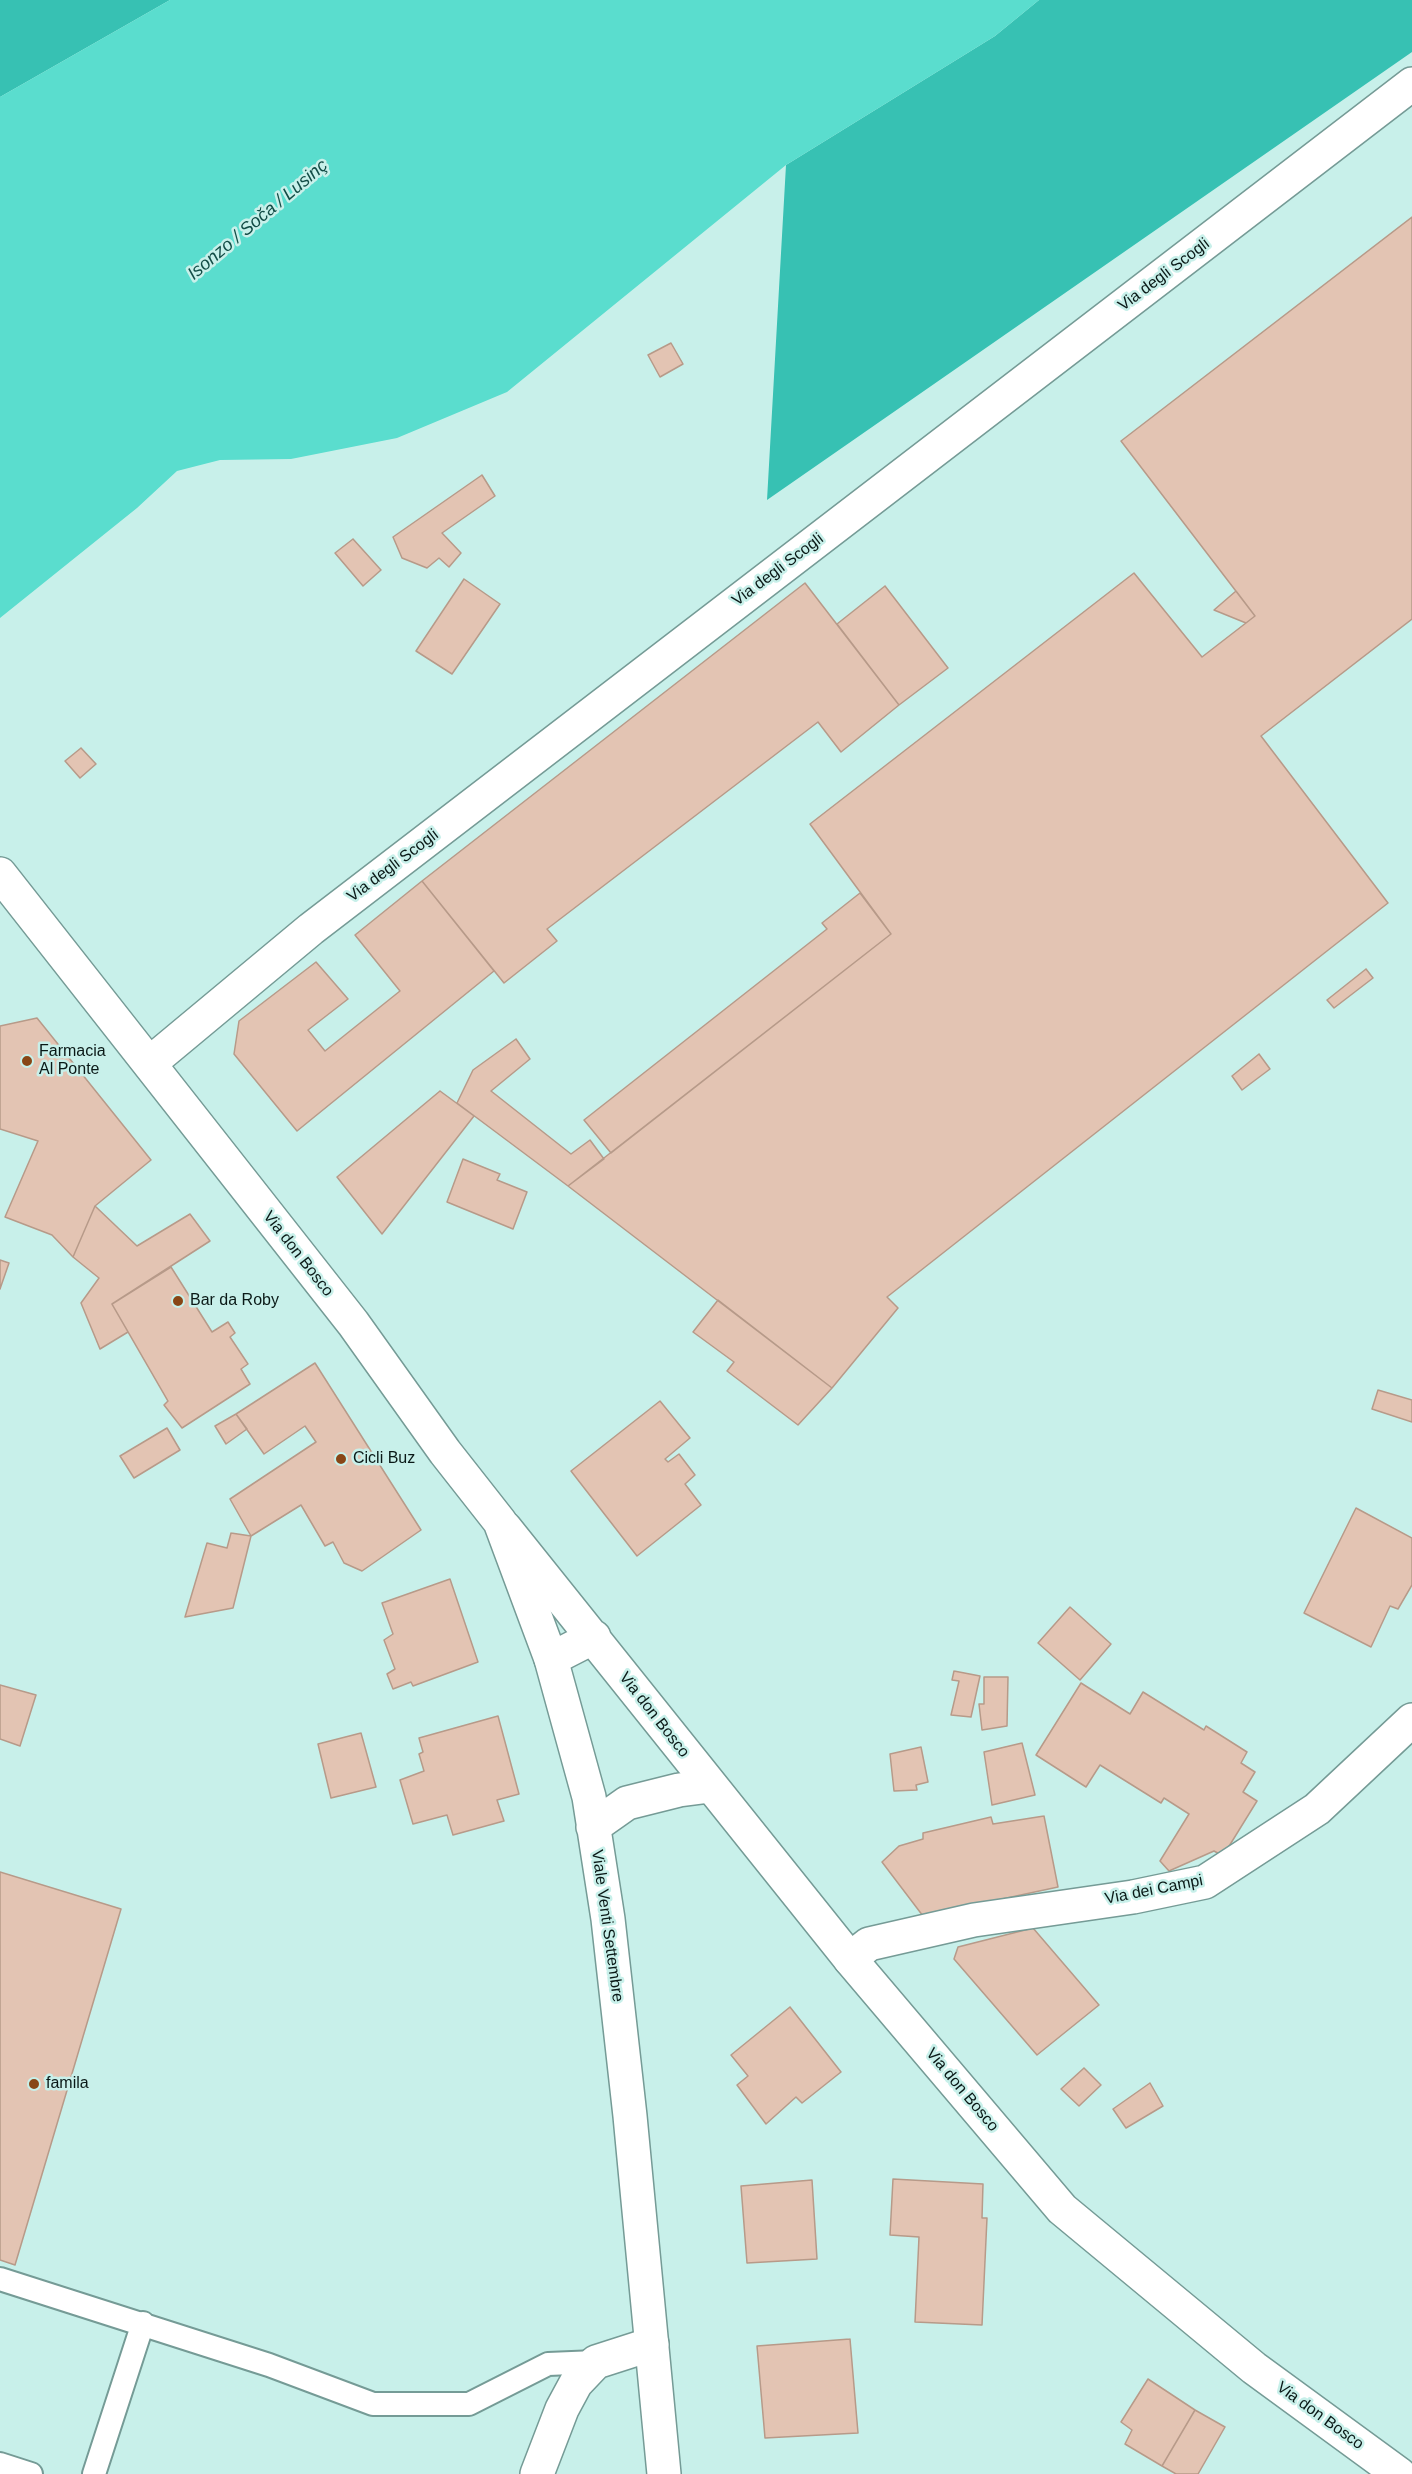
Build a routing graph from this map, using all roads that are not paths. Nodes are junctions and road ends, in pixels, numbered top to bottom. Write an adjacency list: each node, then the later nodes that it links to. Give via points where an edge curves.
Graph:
1 (1412, 84): 3 (street, Via degli Scogli, via 311,928)
2 (0, 873): 3 (street, Via don Bosco)
3 (150, 1063): 4 (street, Via don Bosco, via 353,1323)
4 (500, 1522): 5 (street, Via don Bosco); 6 (street, Viale Venti Settembre)
5 (594, 1637): 6 (street); 8 (street, Via don Bosco)
6 (551, 1659): 9 (street, Viale Venti Settembre, via 589,1797)
7 (1412, 1720): 10 (street, Via dei Campi, via 1317,1809 1205,1882 1133,1897 974,1920 869,1944)
8 (710, 1786): 9 (street, via 627,1803); 10 (street, Via don Bosco)
9 (593, 1827): 13 (street, Viale Venti Settembre, via 610,1943)
10 (850, 1959): 20 (street, Via don Bosco, via 1062,2209 1254,2368)
11 (0, 2279): 12 (lane)
12 (143, 2323): 14 (lane, via 373,2404 469,2404 548,2364); 17 (lane)
13 (651, 2344): 14 (street); 19 (street, Viale Venti Settembre)
14 (596, 2362): 18 (street, via 576,2383 562,2409)
15 (0, 2464): 16 (lane)
16 (31, 2474)
17 (94, 2474)
18 (537, 2474)
19 (664, 2474)
20 (1399, 2474)

